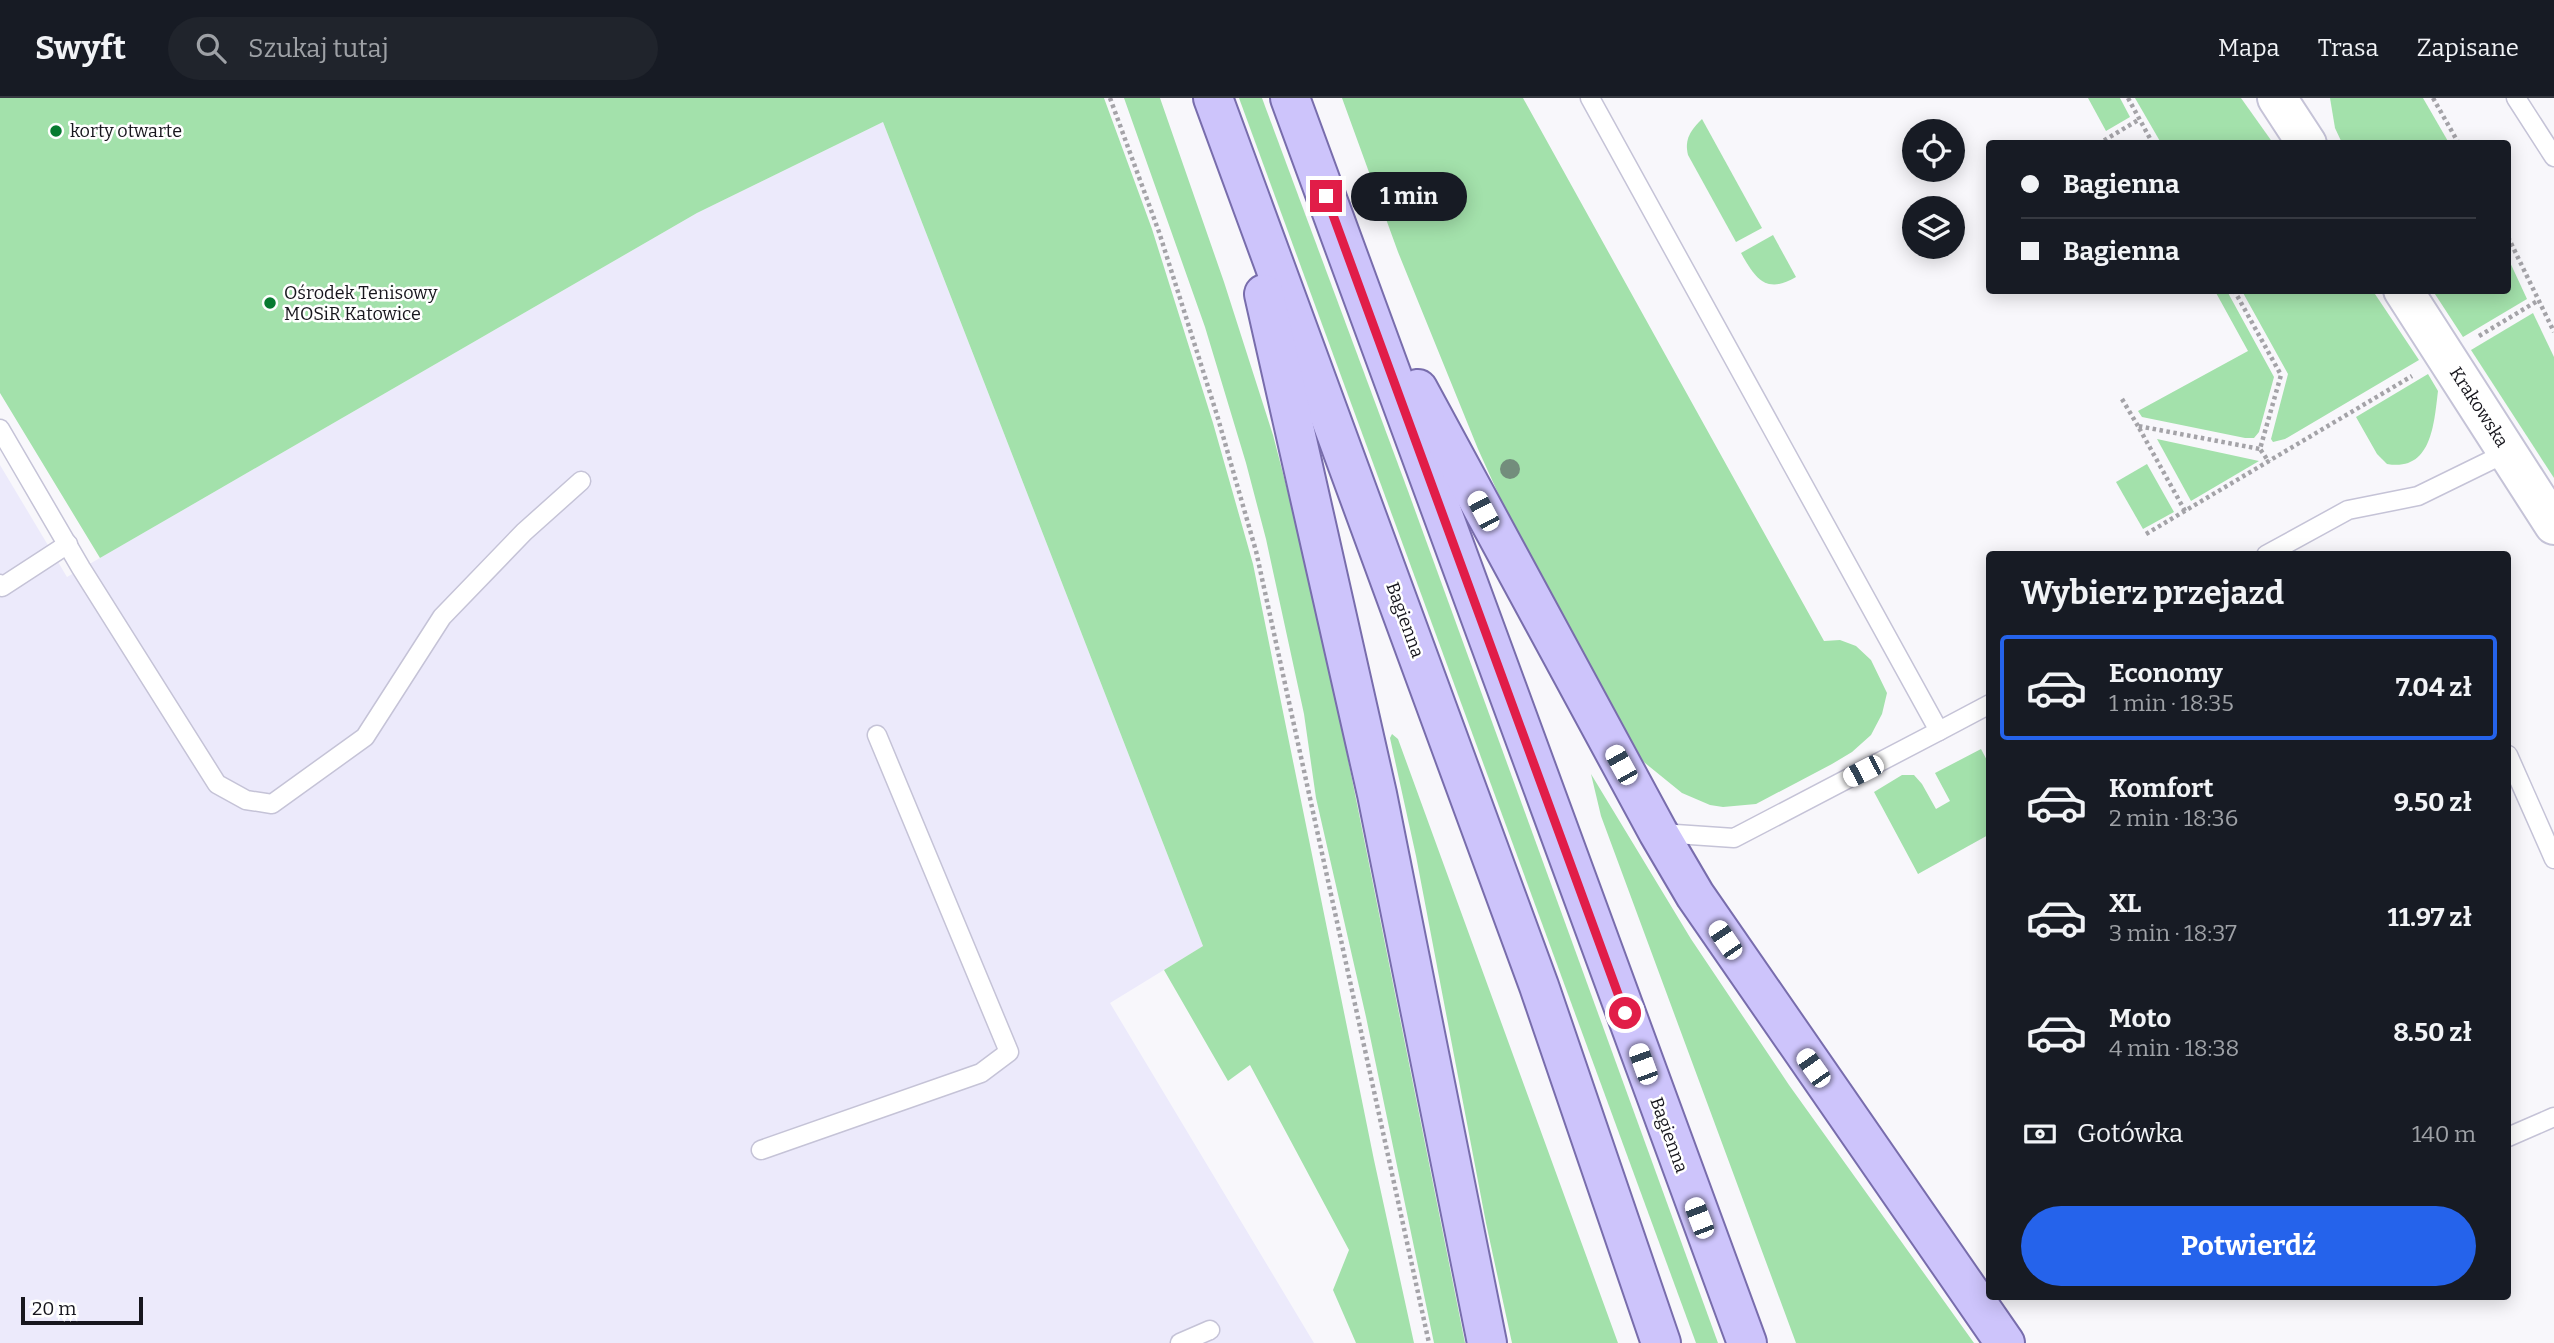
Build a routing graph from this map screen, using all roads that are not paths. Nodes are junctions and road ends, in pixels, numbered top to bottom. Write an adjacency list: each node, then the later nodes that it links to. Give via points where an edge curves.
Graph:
1 (1213, 98): 7 (main road, Bagienna)
2 (1290, 98): 9 (main road, Bagienna)
3 (1590, 98): 19 (lane)
4 (2277, 98): 6 (street)
5 (2516, 98): 8 (lane)
6 (2304, 140)
7 (1230, 145): 29 (main road, via 1377,794); 30 (main road, Bagienna, via 1539,986)
8 (2554, 157)
9 (1353, 270): 22 (main road); 31 (main road, Bagienna)
10 (2406, 294): 12 (street, Krakowska)
11 (0, 429): 15 (lane)
12 (2508, 452): 14 (street, Krakowska); 16 (lane, via 2418,496 2348,510)
13 (581, 481): 15 (lane, via 442,617 365,737 272,804 246,800 217,784)
14 (2554, 525)
15 (68, 544): 17 (lane, via 2,587)
16 (2273, 551)
17 (0, 584)
18 (1986, 706): 19 (lane)
19 (1940, 731): 22 (lane, via 1734,838)
20 (877, 735): 26 (lane, via 1009,1052 981,1073)
21 (2511, 762): 23 (lane)
22 (1658, 832): 32 (main road, via 1695,895)
23 (2554, 859)
24 (2554, 1116): 25 (lane)
25 (2511, 1136)
26 (761, 1150)
27 (1210, 1330): 28 (lane)
28 (1180, 1343)
29 (1487, 1343)
30 (1661, 1343)
31 (1747, 1343)
32 (2005, 1343)

